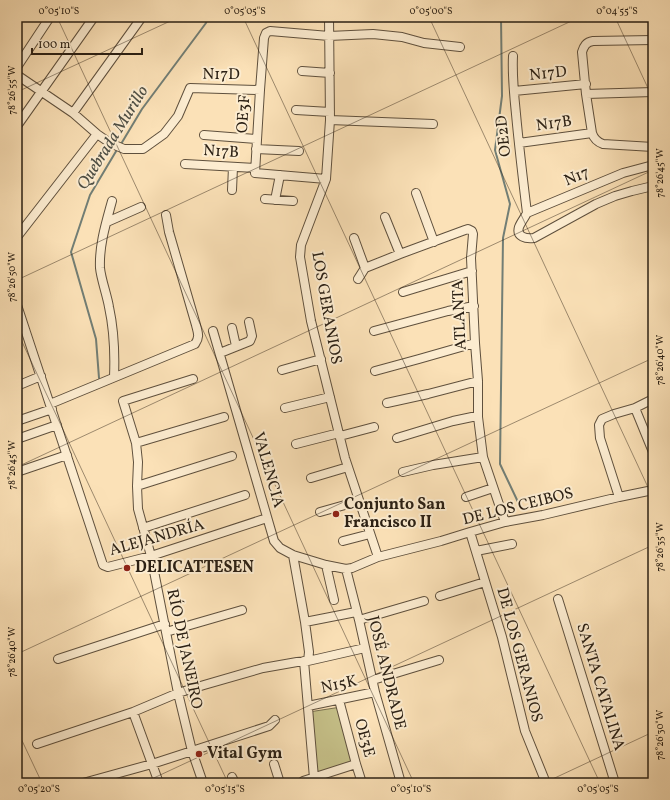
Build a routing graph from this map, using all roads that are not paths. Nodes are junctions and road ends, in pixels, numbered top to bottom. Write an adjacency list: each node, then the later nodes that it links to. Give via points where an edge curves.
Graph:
1 (50, 17): 9 (street)
2 (94, 17): 15 (street)
3 (142, 17): 20 (street)
4 (329, 17): 5 (street, LOS GERANIOS)
5 (329, 36): 7 (street, via 373,34); 11 (street, LOS GERANIOS); 14 (street, OE3F, via 270,31 266,33)
6 (653, 40): 13 (street, via 588,42 582,52)
7 (460, 47)
8 (513, 56): 16 (street, OE2D)
9 (17, 67)
10 (302, 71): 11 (street)
11 (330, 73): 21 (street, LOS GERANIOS)
12 (17, 75): 15 (street)
13 (586, 84): 16 (street, N17D); 18 (street)
14 (260, 90): 25 (street, N17D, via 190,88 178,116 164,134 143,148 124,149); 27 (street, OE3F)
15 (42, 92): 20 (street); 23 (street)
16 (514, 92): 28 (street, OE2D)
17 (653, 92): 18 (street)
18 (586, 94): 24 (street)
19 (296, 110): 21 (street)
20 (73, 113): 25 (street)
21 (330, 116): 22 (street); 37 (street, LOS GERANIOS)
22 (433, 124)
23 (17, 126)
24 (592, 133): 28 (street, N17B); 29 (street, via 598,142 603,144)
25 (97, 134): 50 (street)
26 (204, 135): 27 (street)
27 (257, 139): 30 (street, OE3F)
28 (519, 143): 46 (street, OE2D)
29 (653, 147)
30 (256, 149): 31 (street); 35 (street, OE3F)
31 (300, 152)
32 (185, 164): 34 (street, N17B)
33 (653, 164): 46 (street, N17, via 622,172)
34 (233, 167): 35 (street, N17B); 39 (street)
35 (255, 171): 36 (street, N17B)
36 (280, 175): 37 (street, N17B); 42 (street)
37 (326, 179): 67 (street, LOS GERANIOS, via 300,251 311,322)
38 (653, 186): 46 (street, via 614,196 534,238 526,238 519,232 519,226)
39 (232, 190)
40 (416, 193): 52 (street)
41 (265, 199): 42 (street)
42 (275, 200): 44 (street)
43 (112, 201): 49 (street)
44 (293, 201)
45 (142, 207): 49 (street)
46 (527, 213)
47 (166, 214): 71 (street, via 198,339 195,344)
48 (385, 217): 53 (street)
49 (107, 222): 71 (street, via 101,247 100,269 113,330)
50 (17, 237)
51 (354, 238): 54 (street)
52 (434, 242): 53 (street, ATLANTA); 55 (street, ATLANTA, via 470,230 473,234)
53 (400, 254): 54 (street, ATLANTA)
54 (366, 268): 56 (street)
55 (472, 271): 57 (street); 59 (street, ATLANTA)
56 (358, 279)
57 (403, 292)
58 (17, 305): 70 (street)
59 (474, 306): 63 (street); 64 (street, ATLANTA)
60 (249, 322): 65 (street, via 252,339)
61 (232, 328): 65 (street)
62 (213, 331): 66 (street, VALENCIA)
63 (374, 331)
64 (475, 343): 69 (street); 73 (street, ATLANTA)
65 (236, 346): 66 (street)
66 (220, 353): 107 (street, VALENCIA)
67 (320, 359): 68 (street); 75 (street, LOS GERANIOS)
68 (282, 370)
69 (375, 371)
70 (41, 376): 74 (street); 78 (street)
71 (114, 377): 78 (street)
72 (192, 379): 89 (street, RÍO DE JANEIRO, via 123,401)
73 (478, 380): 77 (street); 81 (street, ATLANTA)
74 (17, 386)
75 (330, 397): 79 (street); 86 (street, LOS GERANIOS)
76 (653, 399): 80 (street)
77 (387, 403)
78 (51, 406): 83 (street); 84 (street)
79 (285, 408)
80 (635, 408): 91 (street); 104 (street, via 602,419 599,425 600,438)
81 (478, 417): 87 (street, via 454,421); 94 (street, ATLANTA)
82 (224, 418): 89 (street)
83 (17, 422)
84 (57, 425): 88 (street); 92 (street, ALEJANDRÍA)
85 (374, 428): 86 (street)
86 (340, 434): 90 (street); 95 (street, LOS GERANIOS)
87 (396, 438)
88 (17, 439)
89 (136, 443): 99 (street, RÍO DE JANEIRO)
90 (296, 444)
91 (653, 452)
92 (67, 455): 96 (street); 116 (street, ALEJANDRÍA, via 103,565 108,567)
93 (232, 456): 99 (street)
94 (483, 457): 97 (street); 100 (street, ATLANTA)
95 (348, 467): 98 (street); 105 (street, LOS GERANIOS)
96 (17, 472)
97 (402, 472)
98 (311, 478)
99 (137, 486): 109 (street, RÍO DE JANEIRO, via 138,509)
100 (493, 488): 103 (street); 108 (street, ATLANTA)
101 (653, 490): 104 (street, DE LOS CEIBOS)
102 (245, 495): 109 (street)
103 (466, 497)
104 (619, 497): 108 (street, DE LOS CEIBOS)
105 (359, 501): 106 (street); 111 (street, LOS GERANIOS)
106 (320, 512)
107 (268, 518): 115 (street, VALENCIA, via 276,545); 116 (street, ALEJANDRÍA)
108 (505, 522): 110 (street, DE LOS CEIBOS)
109 (143, 528): 116 (street, RÍO DE JANEIRO)
110 (470, 532): 114 (street, DE LOS GERANIOS); 117 (street, DE LOS CEIBOS)
111 (370, 534): 112 (street); 117 (street, LOS GERANIOS)
112 (343, 541)
113 (512, 544): 114 (street)
114 (476, 551): 120 (street, DE LOS GERANIOS)
115 (293, 555): 118 (street, VALENCIA); 127 (street)
116 (151, 556): 128 (street, RÍO DE JANEIRO)
117 (378, 557): 119 (street, DE LOS CEIBOS)
118 (326, 565): 119 (street, VALENCIA); 123 (street)
119 (346, 569): 126 (street, JOSÉ ANDRADE)
120 (485, 582): 121 (street); 153 (street, DE LOS GERANIOS, via 502,637 525,731)
121 (440, 596)
122 (558, 598): 154 (street, SANTA CATALINA)
123 (334, 600)
124 (424, 601): 126 (street)
125 (242, 610): 128 (street)
126 (357, 616): 127 (street); 129 (street, JOSÉ ANDRADE)
127 (305, 622): 132 (street, via 309,652)
128 (165, 628): 130 (street); 135 (street, RÍO DE JANEIRO)
129 (365, 648): 132 (street); 133 (street, JOSÉ ANDRADE)
130 (58, 659)
131 (439, 660): 133 (street)
132 (306, 661): 135 (street, via 263,668); 137 (street)
133 (373, 680): 134 (street, JOSÉ ANDRADE)
134 (375, 692): 136 (street, N15K); 152 (street, JOSÉ ANDRADE)
135 (178, 693): 138 (street); 141 (street, RÍO DE JANEIRO)
136 (339, 700): 137 (street, N15K); 144 (street, OE3E)
137 (308, 706): 145 (street)
138 (133, 712): 140 (street); 142 (street)
139 (274, 720): 141 (street, via 270,726)
140 (37, 744)
141 (192, 751): 142 (street); 149 (street, RÍO DE JANEIRO)
142 (152, 764): 147 (street); 148 (street)
143 (274, 764): 150 (street)
144 (356, 764): 145 (street); 151 (street, OE3E)
145 (314, 778): 146 (street)
146 (303, 782)
147 (83, 783)
148 (159, 783)
149 (203, 783)
150 (280, 783)
151 (362, 783)
152 (401, 783)
153 (546, 783)
154 (615, 783)

